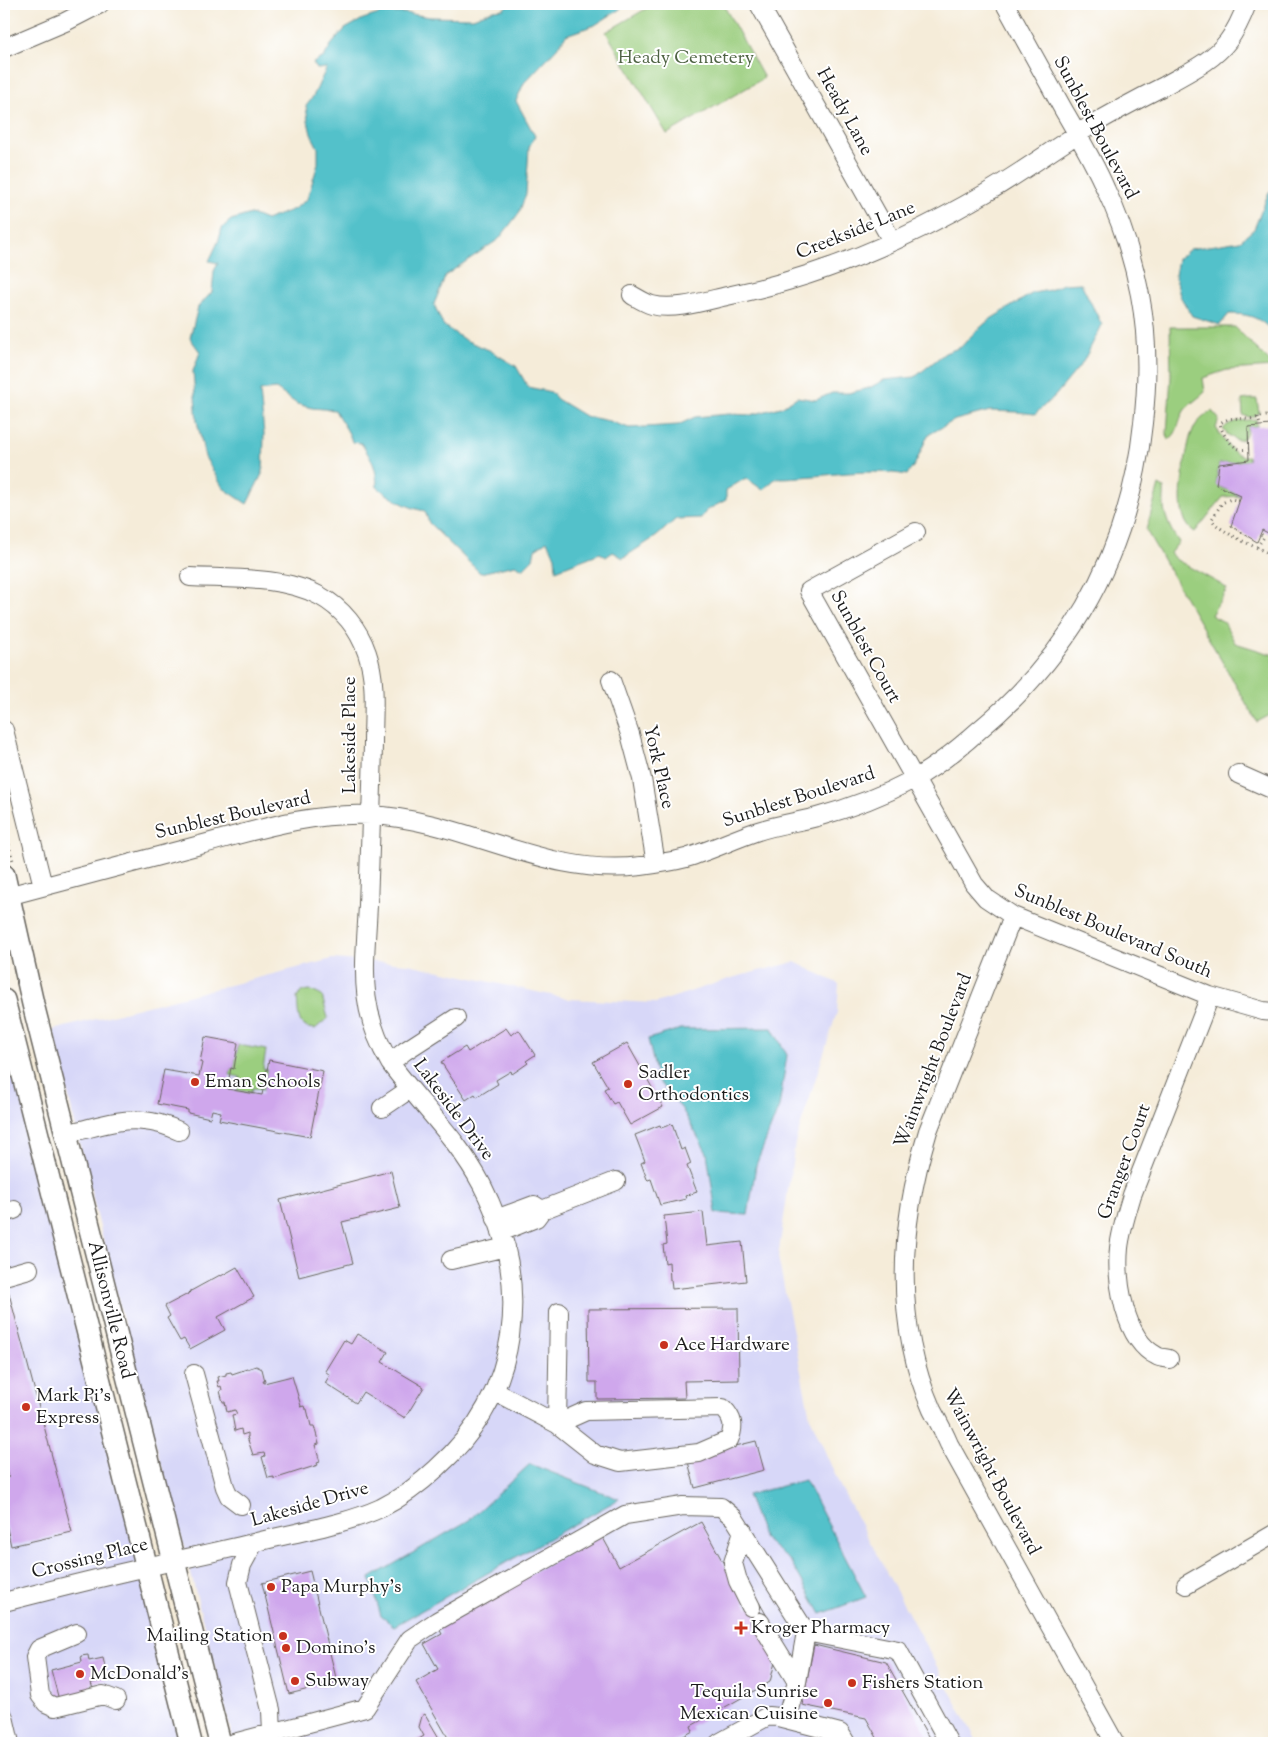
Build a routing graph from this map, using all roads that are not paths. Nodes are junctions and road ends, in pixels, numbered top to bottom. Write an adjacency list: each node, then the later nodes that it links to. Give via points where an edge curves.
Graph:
1 (100, 4): 5 (street)
2 (760, 4): 7 (street, Heady Lane)
3 (1005, 4): 6 (street, Sunblest Boulevard)
4 (1247, 4): 6 (street, Creekside Lane, via 1228,42 1212,57)
5 (4, 48)
6 (1077, 134): 7 (street, Creekside Lane, via 986,193); 14 (street, Sunblest Boulevard, via 1120,224 1141,304 1146,362 1145,406 1131,497 1116,544 1092,594 1054,655 990,721)
7 (892, 241): 8 (street, Creekside Lane, via 811,273 732,295 670,307 653,306)
8 (632, 295)
9 (916, 532): 14 (street, Sunblest Court, via 809,591)
10 (190, 577): 16 (street, Lakeside Place, via 275,582 302,588 332,604 355,627 368,653 374,685)
11 (611, 680): 17 (street, York Place, via 642,780)
12 (4, 730): 19 (street)
13 (1238, 774): 15 (street)
14 (915, 779): 17 (street, Sunblest Boulevard, via 858,805 767,828 690,857); 20 (street, Sunblest Boulevard South, via 974,884 986,898)
15 (1274, 790)
16 (371, 815): 17 (street, Sunblest Boulevard, via 454,830 543,859 578,866 610,869); 19 (street, Sunblest Boulevard, via 327,816 275,825); 25 (street, Lakeside Drive, via 365,990 373,1025)
17 (656, 864)
18 (7, 883): 19 (street, Sunblest Boulevard); 44 (main road, Allisonville Road, via 33,1004)
19 (43, 886)
20 (1013, 916): 21 (street, Sunblest Boulevard South); 64 (street, Wainwright Boulevard, via 918,1164 908,1209 905,1245 907,1308 913,1349 932,1409)
21 (1210, 996): 23 (street, Sunblest Boulevard South); 36 (street, Granger Court, via 1132,1195 1119,1246 1119,1279 1128,1322 1148,1349)
22 (4, 1000): 45 (main road, Allisonville Road)
23 (1274, 1012)
24 (456, 1018): 25 (street)
25 (390, 1063): 26 (street, Lakeside Drive)
26 (410, 1089): 27 (street); 31 (street, Lakeside Drive, via 452,1137 469,1163)
27 (382, 1108)
28 (77, 1131): 29 (street, via 144,1120)
29 (179, 1131)
30 (616, 1181): 31 (street, via 542,1210 536,1218)
31 (501, 1233): 32 (street); 38 (street, Lakeside Drive, via 512,1283 512,1323 507,1352)
32 (451, 1260)
33 (29, 1269): 34 (street)
34 (4, 1276)
35 (559, 1312): 39 (street)
36 (1169, 1359)
37 (194, 1374): 40 (street, via 225,1487 229,1496)
38 (494, 1390): 39 (street); 43 (street, Lakeside Drive, via 478,1423 456,1452 420,1484 381,1508 336,1523)
39 (557, 1424): 39 (street, via 595,1454 620,1462 699,1453 729,1440 734,1430 731,1416 722,1408 586,1411)
40 (241, 1505)
41 (743, 1531): 48 (street, via 733,1563 738,1581); 50 (street); 56 (street, via 720,1507 683,1506 625,1515 410,1639 366,1708)
42 (1274, 1534): 46 (street)
43 (254, 1543): 44 (street, Lakeside Drive); 56 (street, via 242,1565 238,1582 271,1710)
44 (180, 1560): 45 (street, Crossing Place); 59 (main road, Allisonville Road)
45 (147, 1567): 47 (street, Crossing Place); 58 (main road, Allisonville Road)
46 (1186, 1585)
47 (4, 1602)
48 (752, 1607)
49 (760, 1622): 52 (street)
50 (806, 1632): 52 (street); 63 (street, via 898,1650)
51 (76, 1633): 53 (street, via 40,1650 35,1657 40,1695 55,1707 103,1695)
52 (797, 1682): 55 (street)
53 (116, 1700)
54 (4, 1717): 57 (street)
55 (786, 1719): 61 (street, via 768,1716); 62 (street, via 840,1733)
56 (274, 1738): 60 (street)
57 (10, 1743)
58 (191, 1743)
59 (220, 1743)
60 (234, 1743)
61 (719, 1743)
62 (846, 1743)
63 (949, 1743)
64 (1115, 1743)

